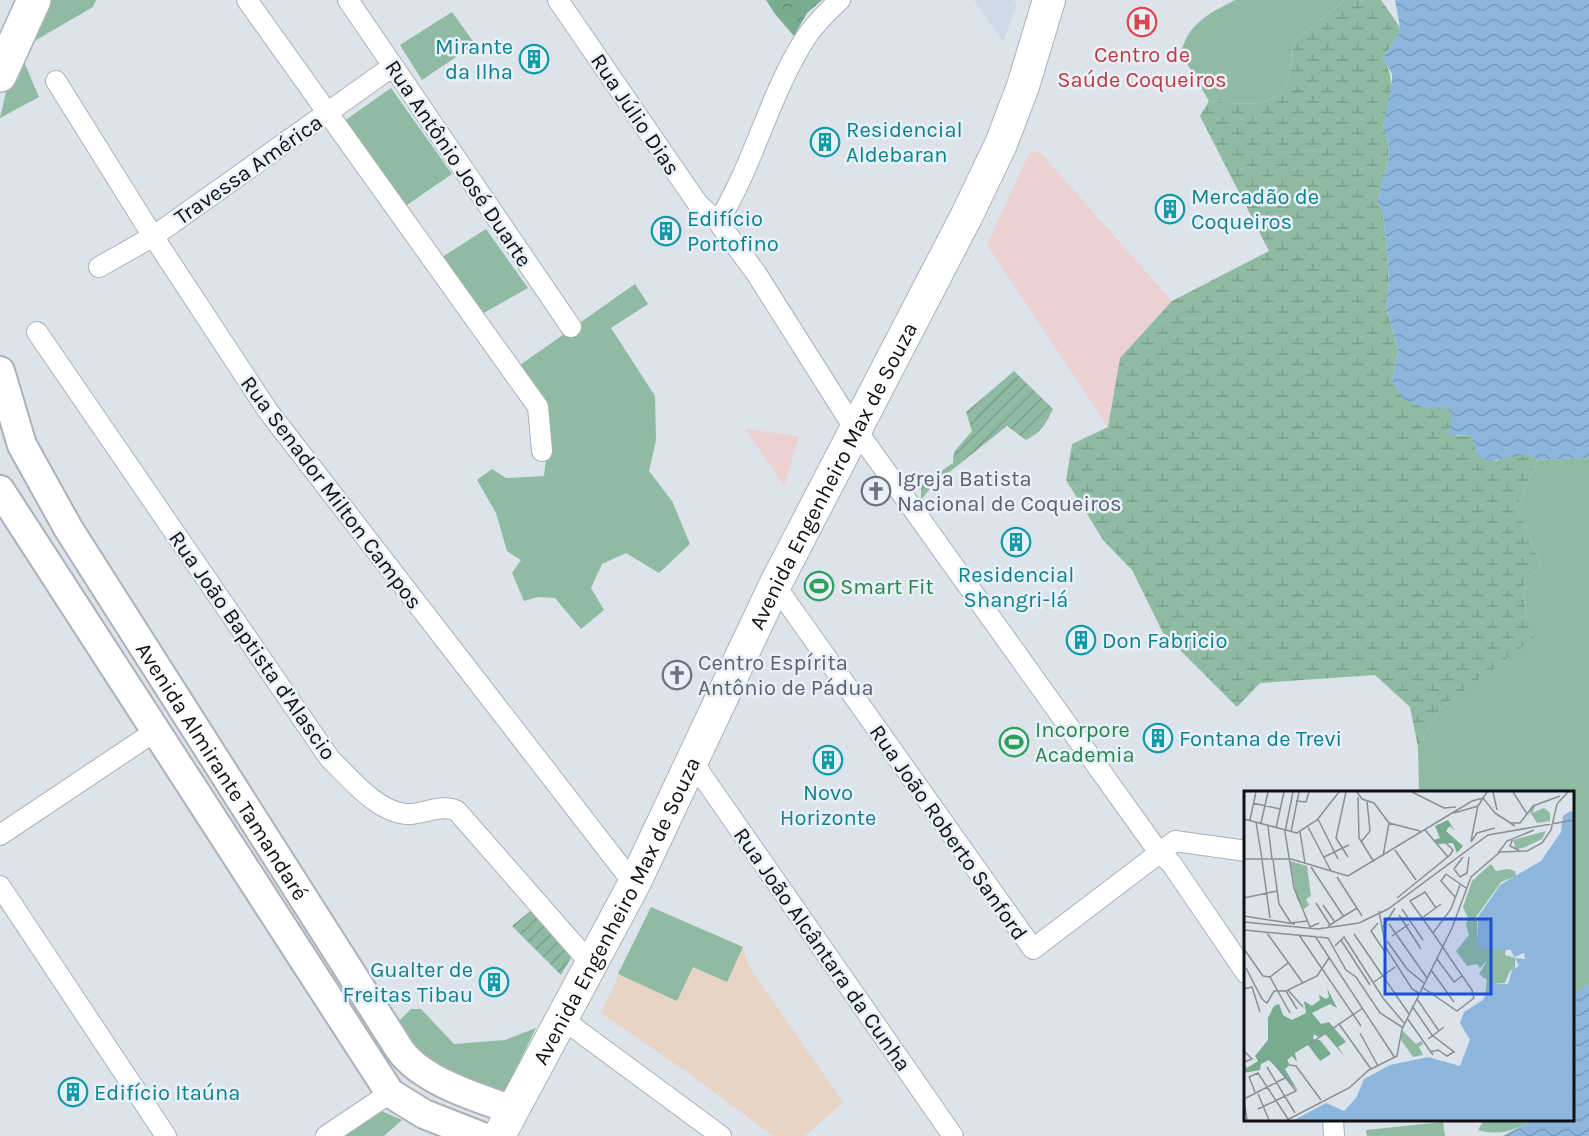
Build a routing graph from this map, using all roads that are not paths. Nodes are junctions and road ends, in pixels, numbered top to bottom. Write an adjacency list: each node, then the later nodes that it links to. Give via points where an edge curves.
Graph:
1 (34, 0): 8 (highway)
2 (247, 0): 10 (street)
3 (348, 0): 7 (street, Rua Antônio José Duarte)
4 (558, 0): 11 (street, Rua Júlio Dias, via 698,204)
5 (840, 0): 11 (street, via 804,40 784,76 732,200)
6 (1049, 0): 17 (main road, Avenida Engenheiro Max de Souza, via 1001,144)
7 (393, 66): 10 (street, Travessa América); 14 (street, Rua Antônio José Duarte)
8 (0, 75)
9 (56, 81): 12 (street, Rua Senador Milton Campos)
10 (327, 113): 12 (street, Travessa América); 19 (street, via 538,407)
11 (718, 222): 17 (street, Rua Júlio Dias, via 756,273)
12 (154, 236): 13 (street, Travessa América); 27 (street, Rua Senador Milton Campos, via 268,411)
13 (99, 267)
14 (571, 327)
15 (37, 332): 29 (street, Rua João Baptista d'Alascio, via 330,759 393,811 457,811)
16 (0, 371): 18 (main road, Avenida Almirante Tamandaré)
17 (855, 428): 21 (main road, Avenida Engenheiro Max de Souza); 26 (street, Rua Júlio Dias)
18 (11, 445): 32 (main road, Avenida Almirante Tamandaré, via 400,1050)
19 (542, 451)
20 (0, 490): 22 (main road, Avenida Almirante Tamandaré)
21 (775, 585): 23 (main road, Avenida Engenheiro Max de Souza); 26 (street, Rua João Roberto Sanford, via 1033,949)
22 (154, 732): 24 (street); 33 (main road, Avenida Almirante Tamandaré)
23 (692, 761): 27 (main road, Avenida Engenheiro Max de Souza); 40 (street, Rua João Alcântara da Cunha)
24 (0, 835)
25 (1244, 851): 26 (street, via 1207,848 1181,840)
26 (1160, 854): 30 (street, Rua Júlio Dias, via 1171,863)
27 (634, 884): 29 (main road, Avenida Engenheiro Max de Souza)
28 (0, 886): 36 (street)
29 (591, 964): 31 (main road, Avenida Engenheiro Max de Souza)
30 (1244, 972)
31 (561, 1018): 35 (main road, Avenida Engenheiro Max de Souza); 39 (street)
32 (415, 1067): 33 (main road); 35 (main road, Avenida Almirante Tamandaré, via 457,1089)
33 (390, 1093): 37 (street); 38 (main road, Avenida Almirante Tamandaré, via 424,1114)
34 (1333, 1121): 41 (street)
35 (506, 1123)
36 (166, 1136)
37 (326, 1136)
38 (480, 1136)
39 (721, 1136)
40 (953, 1136)
41 (1334, 1136)

